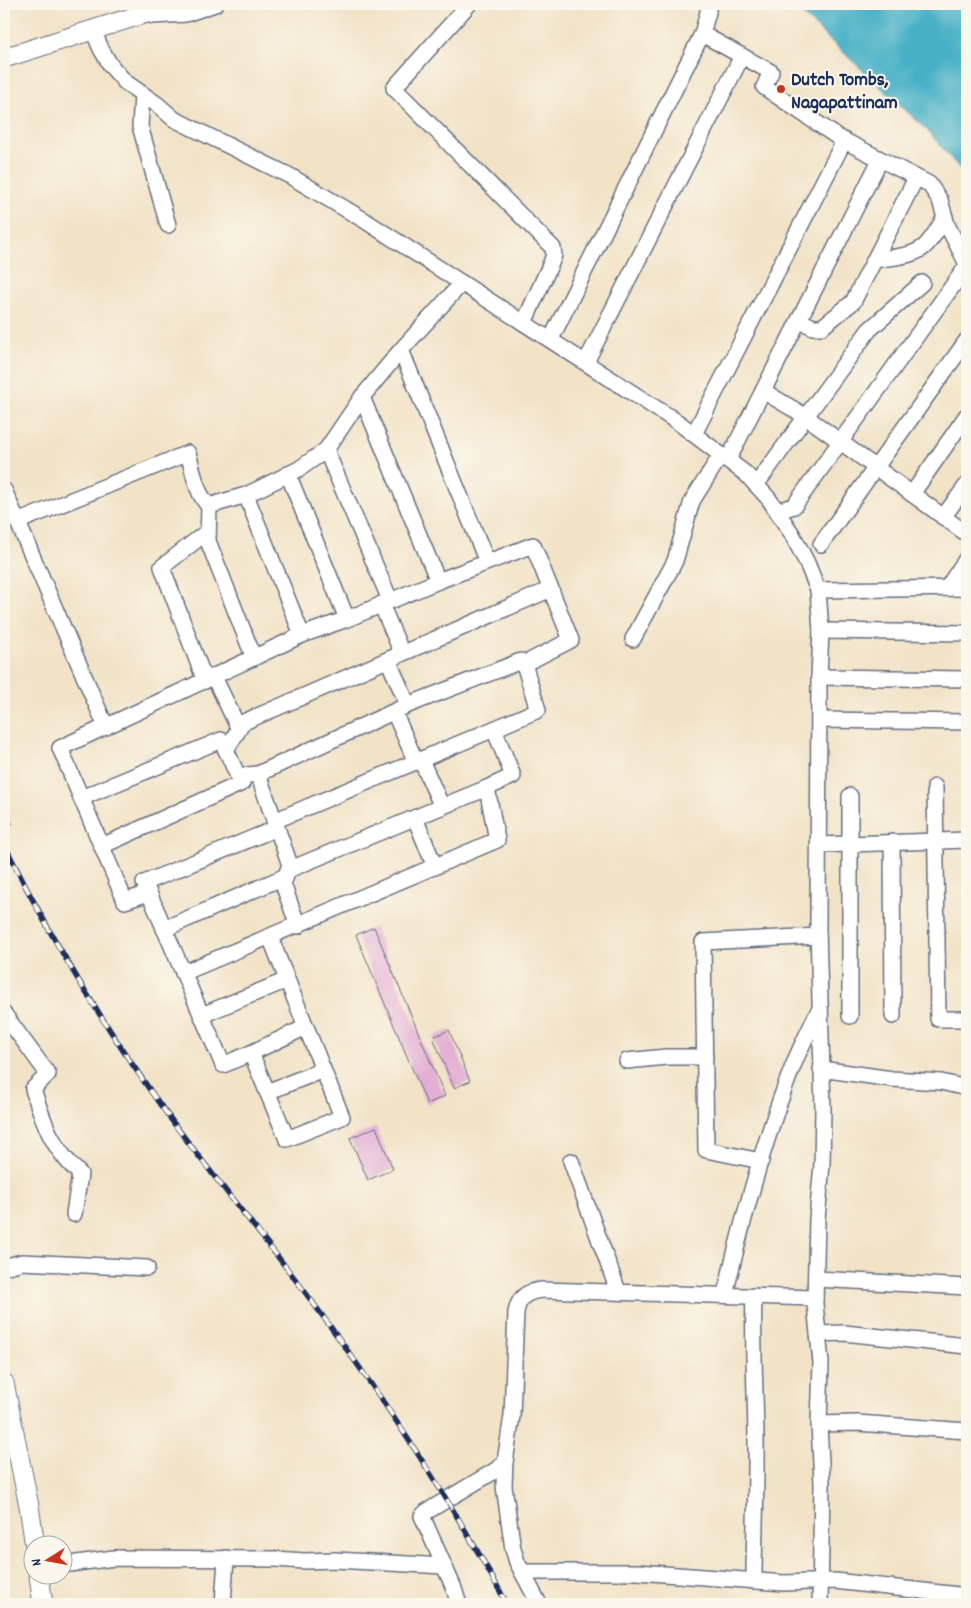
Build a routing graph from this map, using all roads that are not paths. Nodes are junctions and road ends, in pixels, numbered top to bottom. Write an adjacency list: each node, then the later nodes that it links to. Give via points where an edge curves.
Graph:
1 (175, 4): 5 (main road)
2 (215, 4): 5 (street, via 186,14)
3 (469, 4): 21 (street, via 394,88 553,248 551,263)
4 (708, 4): 7 (street)
5 (132, 18): 6 (main road)
6 (93, 30): 9 (main road); 10 (street, via 111,66)
7 (702, 34): 8 (street); 22 (street)
8 (742, 56): 11 (street, via 771,72 764,88); 25 (street)
9 (4, 58)
10 (142, 96): 15 (street, via 140,126); 18 (street, via 174,119 290,176)
11 (844, 141): 12 (street); 30 (street)
12 (880, 160): 13 (street); 20 (street)
13 (916, 178): 14 (street, via 935,191); 16 (street)
14 (945, 217): 16 (street, via 922,248); 17 (street)
15 (168, 225)
16 (875, 260): 20 (street, via 853,302 833,320 818,328)
17 (967, 265): 31 (street)
18 (462, 283): 21 (street); 24 (street)
19 (922, 283): 29 (street, via 869,330)
20 (799, 320): 26 (street)
21 (524, 323): 22 (street)
22 (551, 339): 25 (street)
23 (967, 340): 34 (street)
24 (401, 350): 27 (street); 49 (street)
25 (586, 362): 30 (street)
26 (763, 391): 29 (street); 33 (street)
27 (362, 397): 32 (street); 50 (street)
28 (967, 415): 39 (street)
29 (805, 416): 31 (street); 36 (street)
30 (694, 434): 33 (street)
31 (840, 441): 34 (street); 42 (street, via 794,506)
32 (326, 450): 35 (street); 55 (street)
33 (725, 458): 36 (street); 60 (street, via 692,501 675,560)
34 (876, 468): 39 (street); 47 (street)
35 (288, 474): 40 (street); 56 (street)
36 (756, 485): 42 (street)
37 (967, 485): 43 (street)
38 (4, 490): 44 (street)
39 (912, 494): 43 (street)
40 (246, 495): 41 (street); 59 (street)
41 (209, 506): 44 (street, via 199,488 188,453); 45 (street)
42 (777, 511): 54 (street, via 792,534)
43 (943, 517): 46 (street)
44 (17, 522): 73 (street)
45 (208, 531): 62 (street, via 208,541); 66 (street, via 162,567)
46 (967, 534)
47 (821, 544)
48 (967, 558): 51 (street)
49 (487, 562): 50 (street); 53 (street, via 533,545)
50 (438, 580): 55 (street)
51 (947, 588): 52 (street); 54 (street)
52 (967, 588)
53 (551, 589): 61 (street); 64 (street, via 571,640)
54 (818, 590): 57 (street)
55 (386, 602): 56 (street); 61 (street)
56 (347, 619): 59 (street)
57 (821, 631): 58 (street); 65 (street)
58 (967, 632)
59 (302, 635): 62 (street)
60 (632, 639)
61 (402, 654): 63 (street)
62 (254, 658): 66 (street)
63 (388, 660): 68 (street); 72 (street)
64 (524, 664): 68 (street, via 521,661); 74 (street, via 538,710)
65 (820, 677): 67 (street); 70 (street)
66 (210, 679): 72 (street); 73 (street)
67 (967, 679)
68 (408, 705): 69 (street)
69 (394, 712): 76 (street); 77 (street)
70 (819, 720): 71 (street); 90 (street)
71 (967, 722)
72 (237, 725): 75 (street, via 240,729)
73 (106, 727): 82 (street, via 60,748)
74 (494, 729): 76 (street); 80 (street, via 513,776)
75 (226, 750): 78 (street); 82 (street, via 221,740)
76 (418, 761): 83 (street); 85 (street)
77 (258, 774): 78 (street); 85 (street)
78 (238, 776): 91 (street, via 242,783)
79 (935, 786): 87 (street)
80 (487, 788): 83 (street); 92 (street, via 497,840)
81 (850, 796): 89 (street)
82 (81, 798): 91 (street)
83 (442, 807): 84 (street)
84 (415, 818): 92 (street); 93 (street)
85 (276, 824): 93 (street, via 290,865); 94 (street, via 144,883)
86 (967, 840): 87 (street)
87 (936, 841): 88 (street); 106 (street, via 938,1019)
88 (892, 842): 89 (street); 105 (street)
89 (850, 844): 90 (street); 104 (street)
90 (819, 845): 97 (street)
91 (102, 846): 94 (street, via 125,901)
92 (435, 867): 95 (street)
93 (287, 873): 95 (street, via 284,884); 96 (street)
94 (149, 893): 96 (street)
95 (298, 926): 98 (street)
96 (164, 929): 99 (street)
97 (818, 936): 101 (street); 109 (street, via 703,942)
98 (270, 937): 99 (street); 100 (street)
99 (183, 973): 103 (street)
100 (287, 980): 103 (street); 107 (street)
101 (820, 1009): 111 (street); 116 (street, via 795,1061)
102 (4, 1014): 117 (street, via 48,1074 32,1089 46,1128 66,1161 80,1174)
103 (202, 1015): 108 (street, via 223,1065)
104 (850, 1016)
105 (893, 1016)
106 (967, 1019)
107 (306, 1026): 108 (street); 112 (street)
108 (251, 1053): 114 (street)
109 (706, 1057): 110 (street); 116 (street, via 706,1150)
110 (627, 1061)
111 (821, 1069): 113 (street); 120 (street, via 822,1164)
112 (323, 1070): 114 (street); 114 (street, via 342,1117 287,1139)
113 (967, 1088)
114 (268, 1092)
115 (571, 1161): 122 (street)
116 (761, 1161): 123 (street)
117 (74, 1214)
118 (4, 1267): 119 (street, via 22,1262)
119 (147, 1268)
120 (816, 1279): 121 (street); 125 (street)
121 (967, 1287)
122 (618, 1292): 123 (street); 131 (street, via 541,1290 526,1294 520,1300 516,1312 512,1416)
123 (724, 1295): 124 (street)
124 (754, 1296): 125 (street); 137 (street)
125 (815, 1298): 126 (street)
126 (818, 1334): 127 (street, via 844,1333); 129 (street)
127 (967, 1346)
128 (4, 1383): 132 (main road)
129 (819, 1424): 130 (street, via 866,1424); 138 (street, via 822,1483)
130 (967, 1432)
131 (505, 1462): 135 (street, via 422,1516); 136 (street, via 506,1507 513,1549)
132 (34, 1536)
133 (226, 1558): 134 (street, via 114,1558); 135 (street); 142 (street)
134 (72, 1564)
135 (444, 1566): 143 (street)
136 (522, 1572): 137 (street, via 638,1572); 144 (street)
137 (754, 1581): 138 (street)
138 (820, 1581): 140 (street); 145 (street)
139 (40, 1586): 141 (main road)
140 (967, 1596)
141 (43, 1604)
142 (223, 1604)
143 (460, 1604)
144 (539, 1604)
145 (820, 1604)

